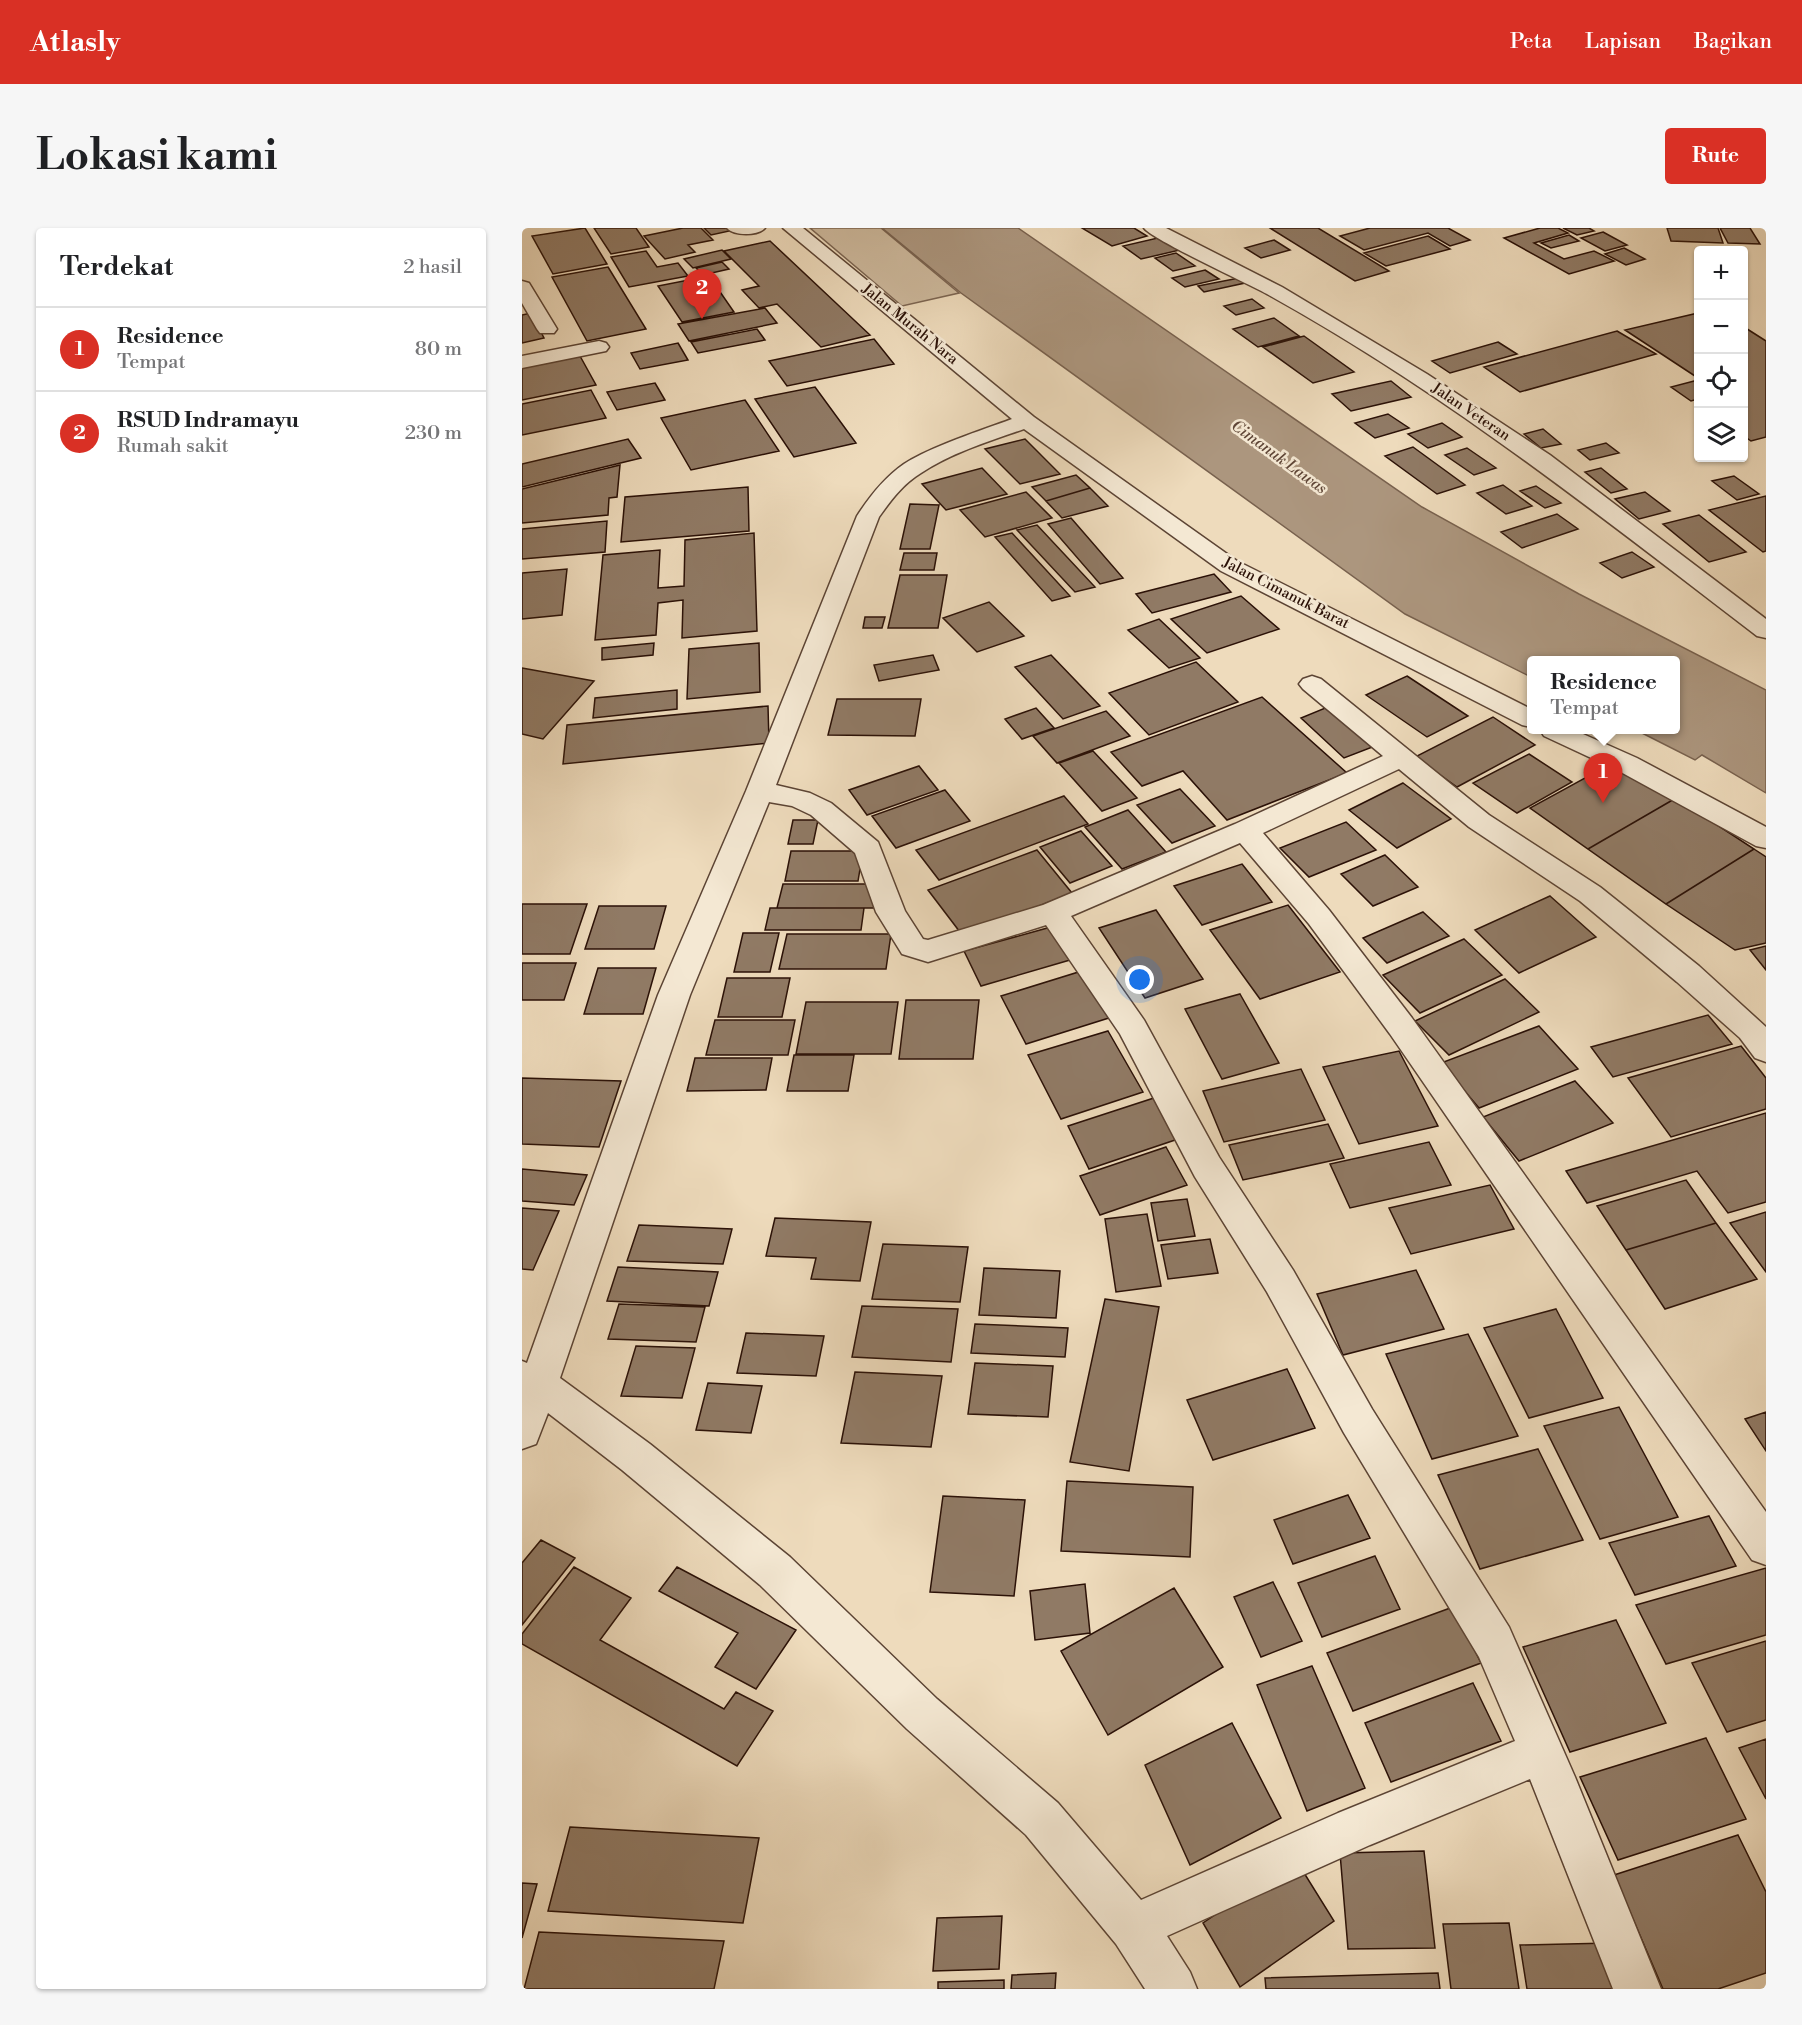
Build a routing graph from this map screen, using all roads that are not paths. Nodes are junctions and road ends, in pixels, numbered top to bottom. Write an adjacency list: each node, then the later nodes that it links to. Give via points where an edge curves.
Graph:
1 (736, 228): 2 (street)
2 (756, 228)
3 (792, 228): 9 (street, Jalan Murah Nara)
4 (1153, 228): 10 (street, Jalan Veteran, via 1275,291 1420,378 1542,460)
5 (522, 287): 6 (street)
6 (548, 329)
7 (599, 347): 8 (street)
8 (522, 362)
9 (1027, 421): 12 (street, Jalan Cimanuk Barat, via 1229,566); 15 (street, via 981,436 913,468 888,489 868,516)
10 (1766, 631)
11 (1312, 684): 14 (street)
12 (1527, 717)
13 (1564, 734): 17 (street)
14 (1403, 757): 16 (street); 19 (street, via 1479,821 1590,894 1724,1006)
15 (760, 791): 18 (street, via 800,799 820,809 868,849 891,912 919,951 944,948); 20 (street, via 674,995)
16 (1245, 830): 18 (street); 22 (street, via 1319,917 1401,1026)
17 (1766, 839)
18 (1053, 912): 23 (street, via 1133,1028 1207,1167 1280,1281 1358,1422 1494,1642)
19 (1766, 1050)
20 (531, 1381): 21 (street); 24 (street, via 636,1457 775,1571 922,1714 1042,1820)
21 (522, 1432)
22 (1766, 1546)
23 (1542, 1752): 24 (street, via 1354,1829); 26 (street)
24 (1133, 1927): 25 (street)
25 (1173, 1989)
26 (1638, 1989)

